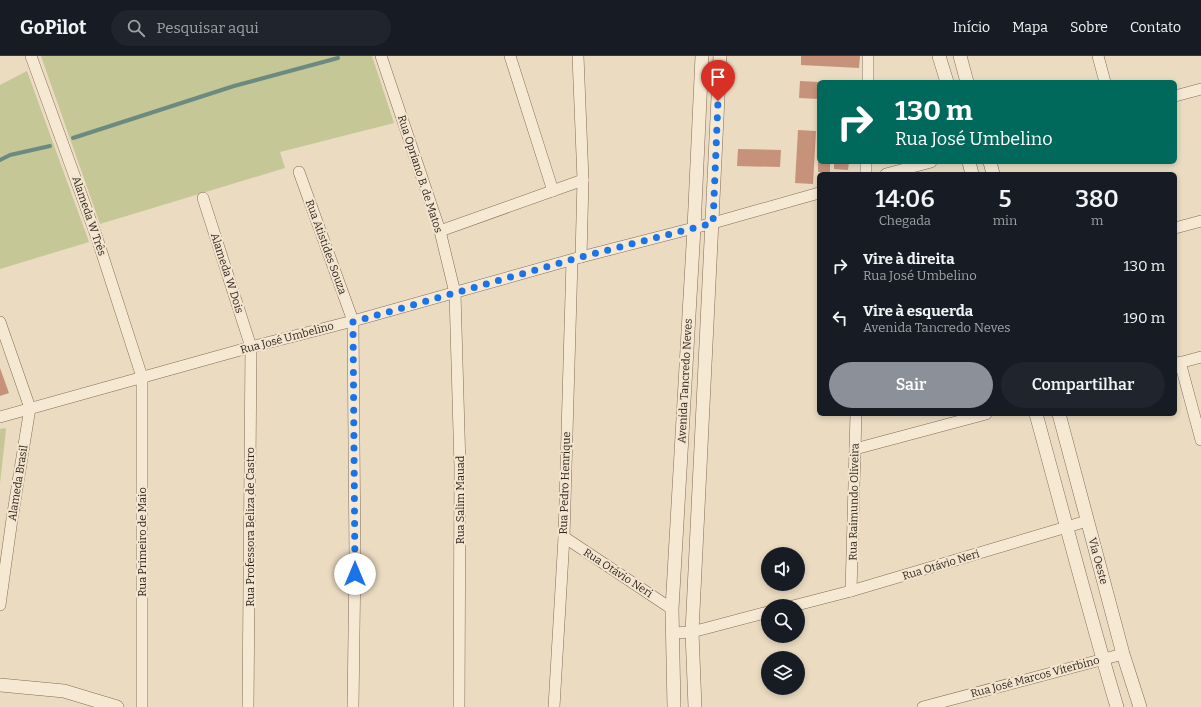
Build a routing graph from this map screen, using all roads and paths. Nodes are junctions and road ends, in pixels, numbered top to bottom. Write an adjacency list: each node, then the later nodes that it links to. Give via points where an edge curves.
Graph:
1 (31, 56): 36 (street, Alameda W Três, via 97,238)
2 (382, 56): 28 (street, Rua Opriano B. de Matos)
3 (510, 56): 21 (street)
4 (578, 56): 20 (street, Rua Pedro Henrique)
5 (702, 56): 27 (street, Avenida Tancredo Neves)
6 (720, 56): 25 (street, Avenida Tancredo Neves)
7 (868, 56): 11 (street)
8 (939, 56): 12 (street)
9 (960, 56): 13 (street)
10 (1098, 56): 14 (street)
11 (868, 80)
12 (946, 80)
13 (966, 80)
14 (1104, 80)
15 (1201, 89): 16 (street)
16 (1177, 95)
17 (924, 164): 19 (street)
18 (299, 172): 32 (street, Rua Atistides Souza)
19 (894, 172)
20 (583, 180): 21 (street); 29 (street, Rua Pedro Henrique)
21 (553, 191): 28 (street)
22 (817, 194): 25 (street, Rua José Umbelino)
23 (203, 198): 33 (street, Alameda W Dois)
24 (1201, 221): 26 (street)
25 (713, 223): 27 (street, Rua José Umbelino); 53 (street, Avenida Tancredo Neves)
26 (1177, 227)
27 (694, 228): 29 (street, Rua José Umbelino); 51 (street, Avenida Tancredo Neves)
28 (440, 231): 30 (street, Rua Opriano B. de Matos)
29 (577, 258): 30 (street, Rua José Umbelino); 47 (street, Rua Pedro Henrique)
30 (455, 293): 32 (street, Rua José Umbelino); 62 (street, Rua Salim Mauad, via 460,467)
31 (0, 322): 37 (street)
32 (353, 322): 33 (street, Rua José Umbelino); 61 (street, Rua Atistides Souza)
33 (251, 347): 36 (street, Rua José Umbelino); 60 (street, Rua Professora Beliza de Castro)
34 (1201, 357): 35 (street)
35 (1178, 363): 43 (street)
36 (142, 377): 37 (street, Rua José Umbelino); 59 (street, Rua Primeiro de Maio)
37 (30, 408): 42 (street, Rua José Umbelino); 50 (street, Alameda Brasil)
38 (856, 416): 44 (street, Rua Raimundo Oliveira)
39 (979, 416): 44 (street)
40 (1037, 416): 46 (street, Via Oeste)
41 (1060, 416): 45 (street, Via Oeste)
42 (0, 417)
43 (1201, 440)
44 (855, 449): 48 (street, Rua Raimundo Oliveira)
45 (1087, 521): 46 (street, Rua Otávio Neri); 55 (street, Via Oeste)
46 (1068, 527): 48 (street, Rua Otávio Neri); 56 (street, Via Oeste)
47 (564, 537): 51 (street, Rua Otávio Neri); 63 (street, Rua Pedro Henrique)
48 (852, 591): 49 (street, Rua Otávio Neri)
49 (805, 603)
50 (0, 605)
51 (672, 609): 54 (street, Avenida Tancredo Neves)
52 (761, 614): 53 (street)
53 (692, 632): 54 (street); 65 (street, Avenida Tancredo Neves)
54 (672, 633): 64 (street, Avenida Tancredo Neves)
55 (1124, 654): 56 (street, Rua José Marcos Viterbino); 68 (street, Via Oeste)
56 (1102, 659): 66 (street, Rua José Marcos Viterbino); 67 (street, Via Oeste)
57 (0, 685): 58 (street, via 64,691)
58 (117, 707)
59 (142, 707)
60 (248, 707)
61 (353, 707)
62 (459, 707)
63 (554, 707)
64 (674, 707)
65 (695, 707)
66 (923, 707)
67 (1117, 707)
68 (1140, 707)

